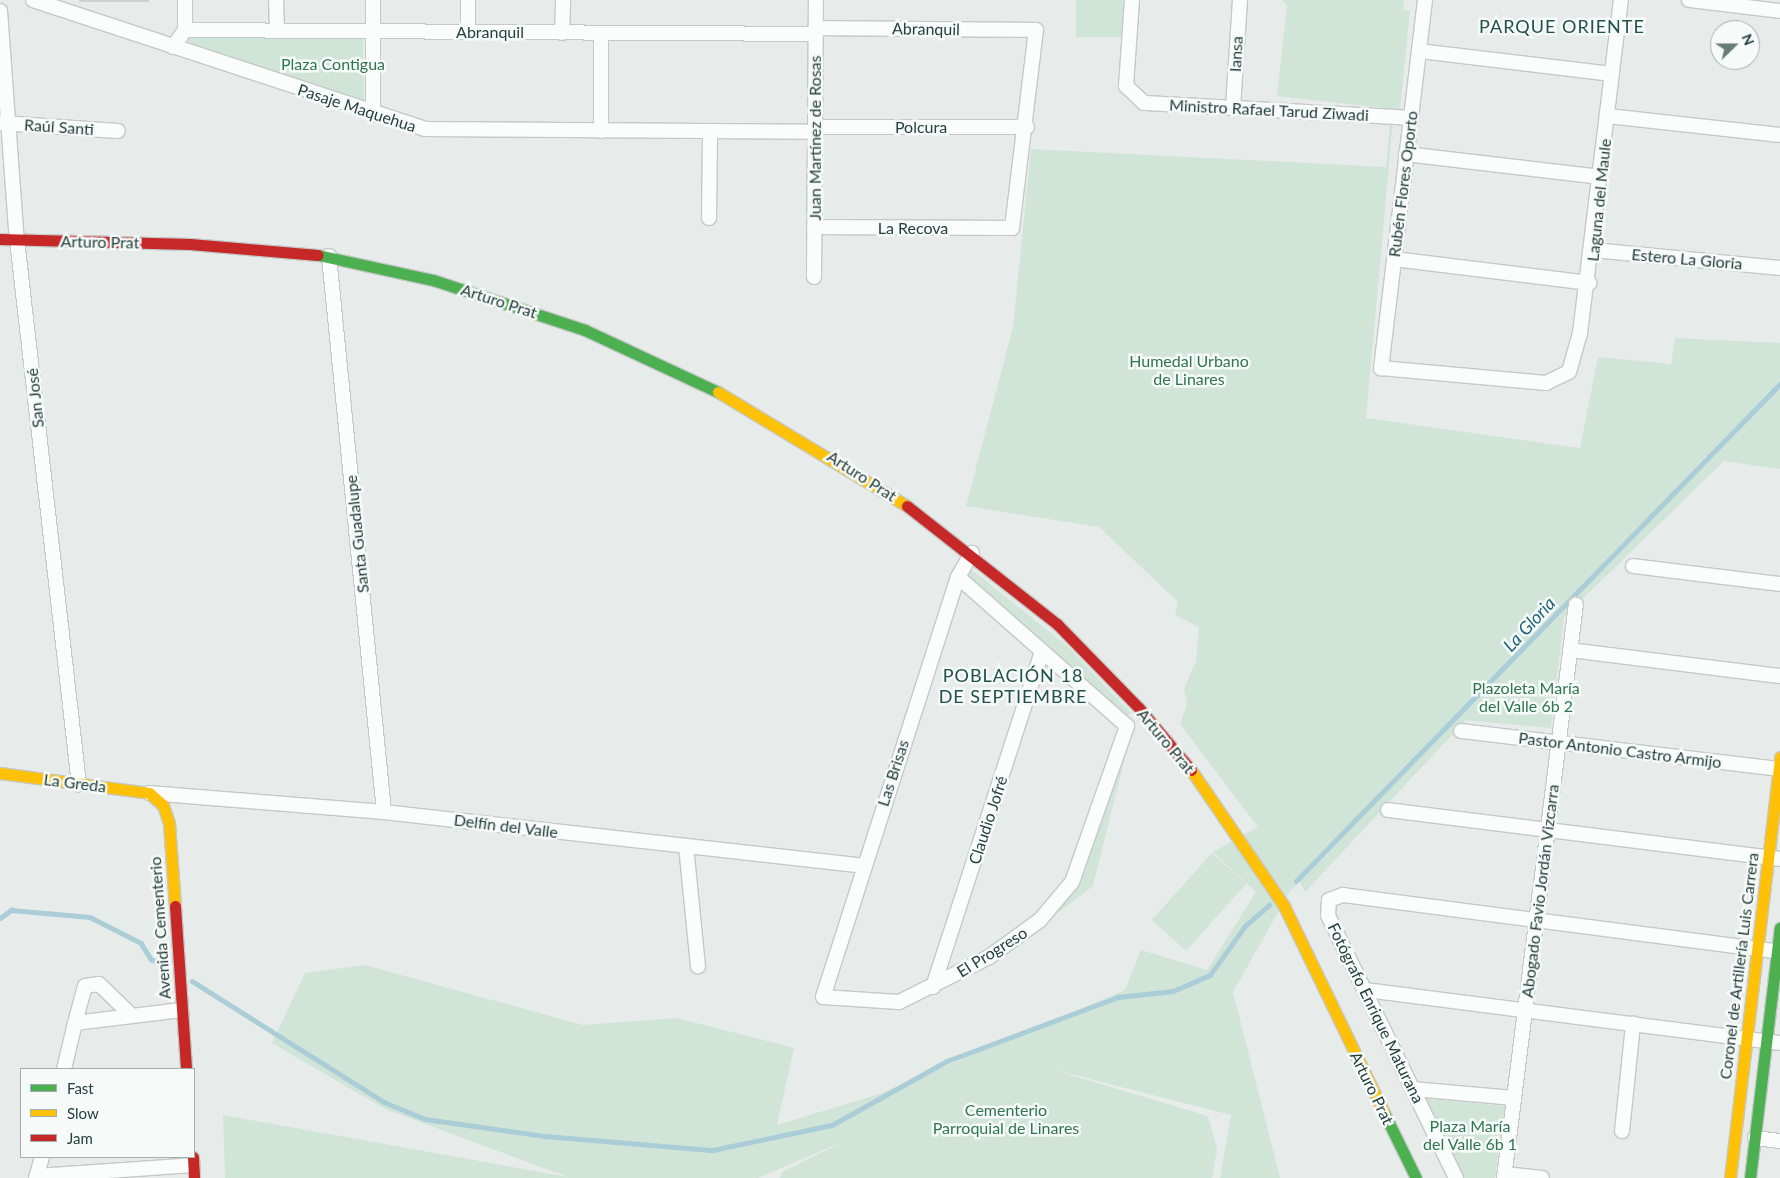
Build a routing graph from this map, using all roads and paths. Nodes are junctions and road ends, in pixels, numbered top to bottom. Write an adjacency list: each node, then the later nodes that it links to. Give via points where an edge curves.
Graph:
1 (33, 0): 22 (street, Pasaje Maquehua)
2 (185, 0): 15 (street)
3 (276, 0): 16 (street)
4 (373, 0): 18 (street)
5 (468, 0): 19 (street)
6 (563, 0): 20 (street)
7 (816, 0): 17 (street, Juan Martínez de Rosas)
8 (1132, 0): 25 (street, Ministro Rafael Tarud Ziwadi, via 1126,75 1130,93 1144,103)
9 (1240, 0): 25 (street, Iansa)
10 (1424, 0): 23 (street, Rubén Flores Oporto)
11 (1621, 0): 24 (street, Laguna del Maule)
12 (1689, 0): 13 (street)
13 (1780, 10)
14 (0, 11): 29 (street, San José)
15 (185, 30): 16 (street, Abranquil); 22 (street)
16 (277, 31): 18 (street, Abranquil)
17 (816, 31): 21 (street, Abranquil); 30 (street, Abranquil, via 1036,30); 31 (street, Juan Martínez de Rosas)
18 (373, 32): 19 (street, Abranquil); 26 (street)
19 (468, 32): 20 (street, Abranquil)
20 (562, 33): 21 (street, Abranquil)
21 (601, 33): 33 (street)
22 (173, 47): 26 (street, Pasaje Maquehua)
23 (1418, 51): 24 (street); 28 (street, Rubén Flores Oporto)
24 (1612, 74): 27 (street, Laguna del Maule)
25 (1233, 108): 28 (street, Ministro Rafael Tarud Ziwadi)
26 (373, 114): 33 (street, Pasaje Maquehua, via 425,129)
27 (1608, 116): 35 (street); 37 (street, Laguna del Maule)
28 (1410, 118): 36 (street, Rubén Flores Oporto)
29 (4, 123): 32 (street, Raúl Santi); 41 (street, San José)
30 (1027, 127): 31 (street, Polcura); 39 (street, La Recova, via 1012,228)
31 (815, 130): 34 (street, Pasaje Maquehua); 39 (street, Juan Martínez de Rosas)
32 (118, 131)
33 (601, 131): 34 (street, Pasaje Maquehua)
34 (710, 132): 38 (street)
35 (1780, 135)
36 (1406, 154): 37 (street); 44 (street, Rubén Flores Oporto)
37 (1601, 178): 42 (street, Laguna del Maule)
38 (709, 218)
39 (814, 227): 46 (street, Juan Martínez de Rosas)
40 (0, 239): 41 (main road, Arturo Prat)
41 (17, 240): 43 (main road, Arturo Prat, via 190,244); 62 (street, San José)
42 (1593, 250): 45 (street, Estero La Gloria); 47 (street, Laguna del Maule)
43 (329, 256): 49 (main road, Arturo Prat, via 484,295 659,363 782,426); 65 (street, Santa Guadalupe)
44 (1394, 259): 47 (street); 48 (street, Rubén Flores Oporto, via 1382,368)
45 (1780, 268)
46 (814, 277)
47 (1590, 282): 48 (street, Laguna del Maule, via 1572,367 1561,379)
48 (1546, 383)
49 (972, 552): 51 (street, Las Brisas); 96 (main road, Arturo Prat, via 1099,665 1181,756 1235,828 1284,906)
50 (1633, 566): 52 (street)
51 (958, 577): 55 (street, Arturo Prat); 69 (street, Las Brisas)
52 (1780, 584)
53 (1576, 604): 54 (street, Abogado Favio Jordán Vizcarra)
54 (1570, 650): 56 (street); 59 (street, Abogado Favio Jordán Vizcarra)
55 (1042, 652): 57 (street, Arturo Prat); 75 (street, Claudio Jofré)
56 (1780, 676)
57 (1127, 726): 75 (street, El Progreso, via 1072,882 1063,895 1008,946)
58 (1461, 731): 59 (street, Pastor Antonio Castro Armijo)
59 (1558, 743): 60 (street, Pastor Antonio Castro Armijo); 66 (street, Abogado Favio Jordán Vizcarra)
60 (1780, 765): 68 (main road, Coronel de Artillería Luis Carrera)
61 (1, 774): 62 (main road, La Greda)
62 (79, 784): 63 (main road, La Greda)
63 (149, 793): 65 (street, Delfín del Valle); 78 (main road, Avenida Cementerio, via 163,806 169,823)
64 (1388, 810): 66 (street)
65 (384, 812): 67 (street, Delfín del Valle)
66 (1547, 829): 68 (street); 70 (street, Abogado Favio Jordán Vizcarra)
67 (686, 846): 69 (street, Delfín del Valle); 74 (street)
68 (1774, 859): 72 (main road, Coronel de Artillería Luis Carrera)
69 (863, 866): 77 (street, Las Brisas)
70 (1536, 922): 72 (street); 76 (street, Fotógrafo Enrique Maturana, via 1342,895 1328,900 1328,915); 79 (street, Abogado Favio Jordán Vizcarra)
71 (1780, 928): 73 (main road)
72 (1758, 950): 73 (street); 83 (main road, Coronel de Artillería Luis Carrera)
73 (1779, 952): 84 (main road)
74 (698, 966)
75 (933, 987): 77 (street, El Progreso, via 886,1004)
76 (1366, 990): 79 (street); 87 (street, Fotógrafo Enrique Maturana)
77 (823, 997)
78 (181, 1010): 80 (street); 86 (main road, Avenida Cementerio)
79 (1524, 1010): 82 (street); 88 (street, Abogado Favio Jordán Vizcarra)
80 (131, 1015): 81 (street); 81 (street, via 99,984 85,986)
81 (75, 1023): 85 (street)
82 (1633, 1024): 83 (street); 89 (street)
83 (1748, 1039): 84 (street); 99 (main road, Coronel de Artillería Luis Carrera)
84 (1773, 1042): 90 (main road)
85 (64, 1068)
86 (186, 1068)
87 (1413, 1089): 88 (street); 97 (street, Fotógrafo Enrique Maturana)
88 (1513, 1098): 94 (street, Abogado Favio Jordán Vizcarra)
89 (1622, 1131)
90 (1755, 1138): 91 (street); 100 (main road)
91 (1780, 1141)
92 (42, 1158): 95 (street)
93 (193, 1167): 95 (street)
94 (1504, 1176): 98 (street)
95 (37, 1177)
96 (1416, 1178)
97 (1456, 1178)
98 (1542, 1178)
99 (1730, 1178)
100 (1750, 1178)

